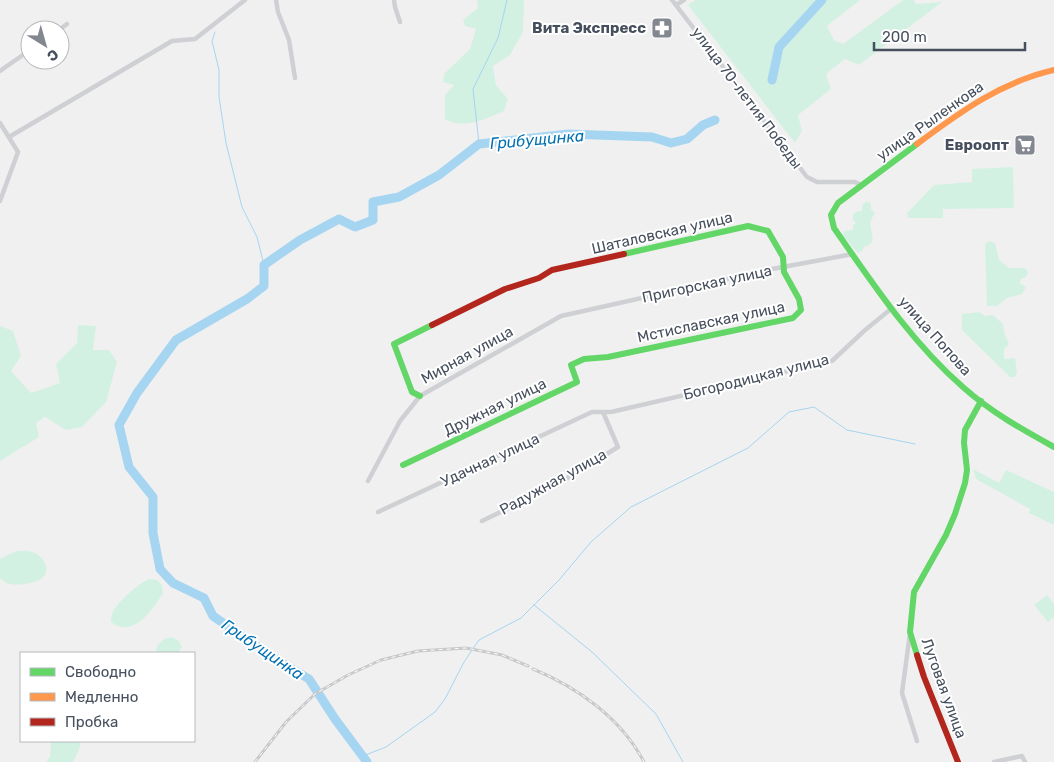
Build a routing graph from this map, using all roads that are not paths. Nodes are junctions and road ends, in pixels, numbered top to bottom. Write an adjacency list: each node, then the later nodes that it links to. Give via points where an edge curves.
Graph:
1 (245, 0): 13 (street, via 195,39 172,41)
2 (276, 0): 11 (street, via 289,40)
3 (394, 0): 7 (street)
4 (672, 0): 6 (street, улица 70-летия Победы)
5 (684, 0): 6 (street)
6 (676, 5): 14 (street, улица 70-летия Победы, via 807,177 817,182 855,182)
7 (400, 22)
8 (20, 57): 10 (street)
9 (1054, 70): 14 (street, улица Рыленкова, via 1020,79 985,95)
10 (0, 71)
11 (295, 78)
12 (0, 123): 13 (street)
13 (9, 137): 15 (street, via 18,152)
14 (861, 185): 16 (street, улица Рыленкова)
15 (0, 201)
16 (831, 212): 17 (street, улица Попова, via 831,222)
17 (852, 254): 18 (street, Пригорская улица); 19 (street, улица Попова)
18 (784, 267): 20 (street, Пригорская улица); 21 (street, Мстиславская улица, via 801,310 793,318); 22 (street, Шаталовская улица, via 783,257 768,231 748,226 552,270 539,278 505,289 394,344 412,392)
19 (892, 308): 23 (street, улица Попова, via 941,365); 24 (street, Богородицкая улица, via 832,361)
20 (561, 316): 22 (street, Мирная улица)
21 (576, 362): 26 (street, Дружная улица, via 572,365 577,382)
22 (420, 396): 27 (street, Мирная улица, via 400,421)
23 (981, 401): 25 (street, улица Попова); 30 (street, Луговая улица, via 965,430 967,475 956,514 914,592)
24 (603, 412): 28 (street, Удачная улица, via 592,412); 29 (street, Радужная улица, via 618,447 556,485)
25 (1054, 447)
26 (403, 465)
27 (368, 481)
28 (378, 512)
29 (482, 521)
30 (910, 632): 31 (street, via 902,692); 32 (street, Луговая улица)
31 (917, 741)
32 (958, 762)
33 (994, 762): 34 (street, via 1022,756)
34 (1025, 762)

